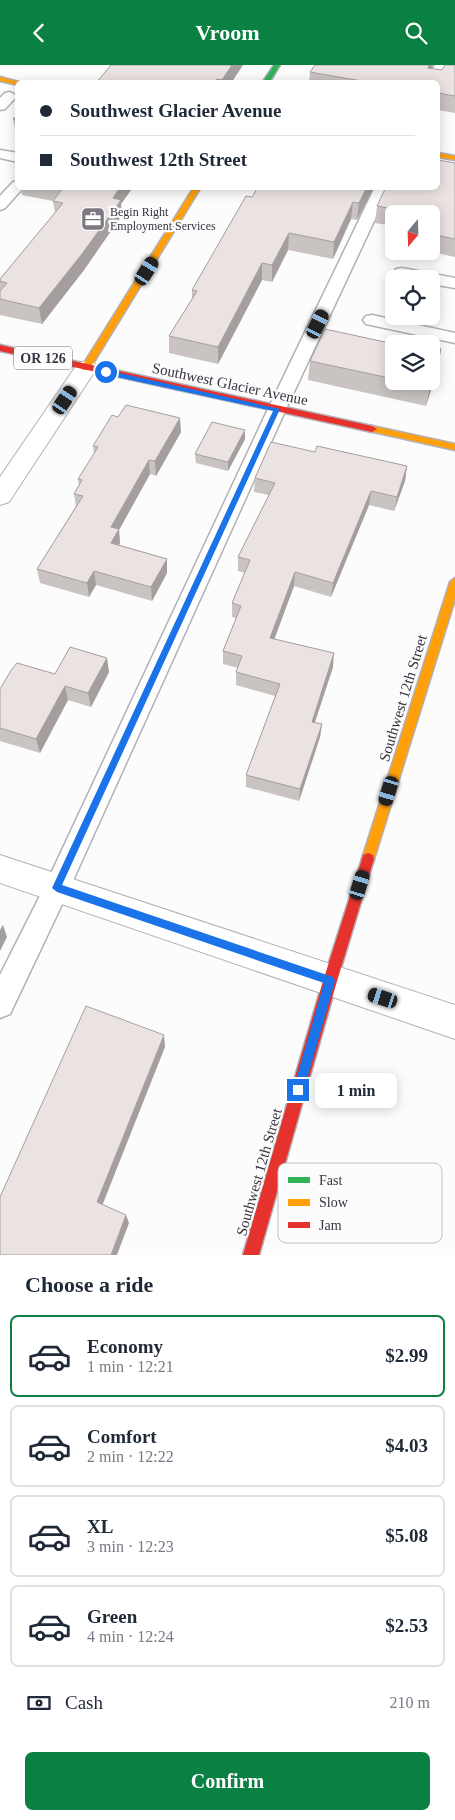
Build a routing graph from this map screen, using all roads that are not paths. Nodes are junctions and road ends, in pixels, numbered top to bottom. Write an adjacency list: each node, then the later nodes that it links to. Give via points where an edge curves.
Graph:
1 (277, 65): 4 (main road)
2 (442, 65): 5 (lane)
3 (0, 79): 6 (main road)
4 (267, 80)
5 (435, 80)
6 (15, 82)
7 (0, 155): 9 (lane)
8 (440, 155): 10 (main road)
9 (15, 158)
10 (455, 158)
11 (15, 188): 14 (lane)
12 (196, 190): 20 (main road)
13 (382, 190): 21 (lane)
14 (0, 205)
15 (440, 280): 16 (lane)
16 (455, 283)
17 (372, 321): 18 (lane)
18 (455, 338)
19 (0, 348): 20 (main road, Southwest Glacier Avenue / OR 126)
20 (86, 368): 21 (main road, Southwest Glacier Avenue / OR 126); 23 (street)
21 (277, 409): 22 (main road, Southwest Glacier Avenue / OR 126); 26 (lane)
22 (455, 447)
23 (0, 496)
24 (455, 582): 27 (main road, Southwest 12th Street)
25 (0, 869): 26 (street)
26 (57, 888): 27 (street); 28 (lane)
27 (330, 981): 29 (street); 30 (main road, Southwest 12th Street)
28 (0, 1003)
29 (455, 1022)
30 (251, 1255)

